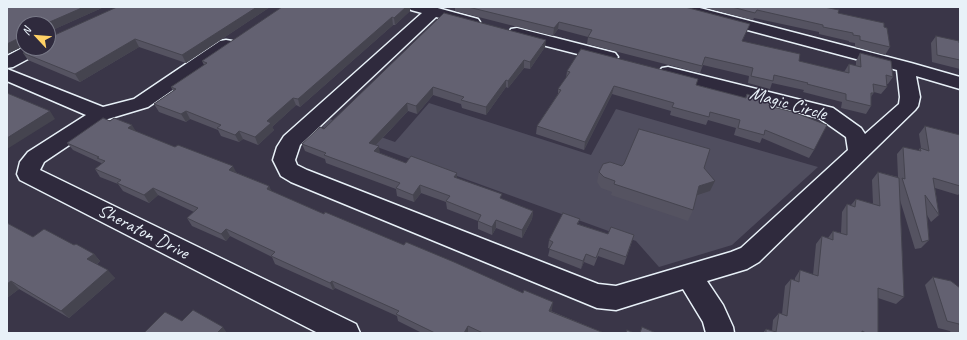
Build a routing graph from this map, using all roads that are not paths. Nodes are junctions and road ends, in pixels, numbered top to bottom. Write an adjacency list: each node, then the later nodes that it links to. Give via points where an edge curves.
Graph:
1 (678, 7): 7 (street)
2 (424, 9): 5 (street); 13 (street, via 291,141 284,160 289,170 604,298 616,298)
3 (237, 38): 11 (street, via 141,103)
4 (20, 56): 6 (street)
5 (623, 61)
6 (7, 63)
7 (905, 67): 10 (street); 12 (street, via 910,97 908,106)
8 (654, 69): 12 (street, Magic Circle, via 826,113 854,133 858,140)
9 (7, 74): 11 (street)
10 (960, 82)
11 (101, 114): 14 (street, Sheraton Drive, via 36,157 31,162 28,174)
12 (859, 152): 13 (street, via 750,255)
13 (689, 276): 15 (street, via 713,314)
14 (346, 333)
15 (720, 333)

